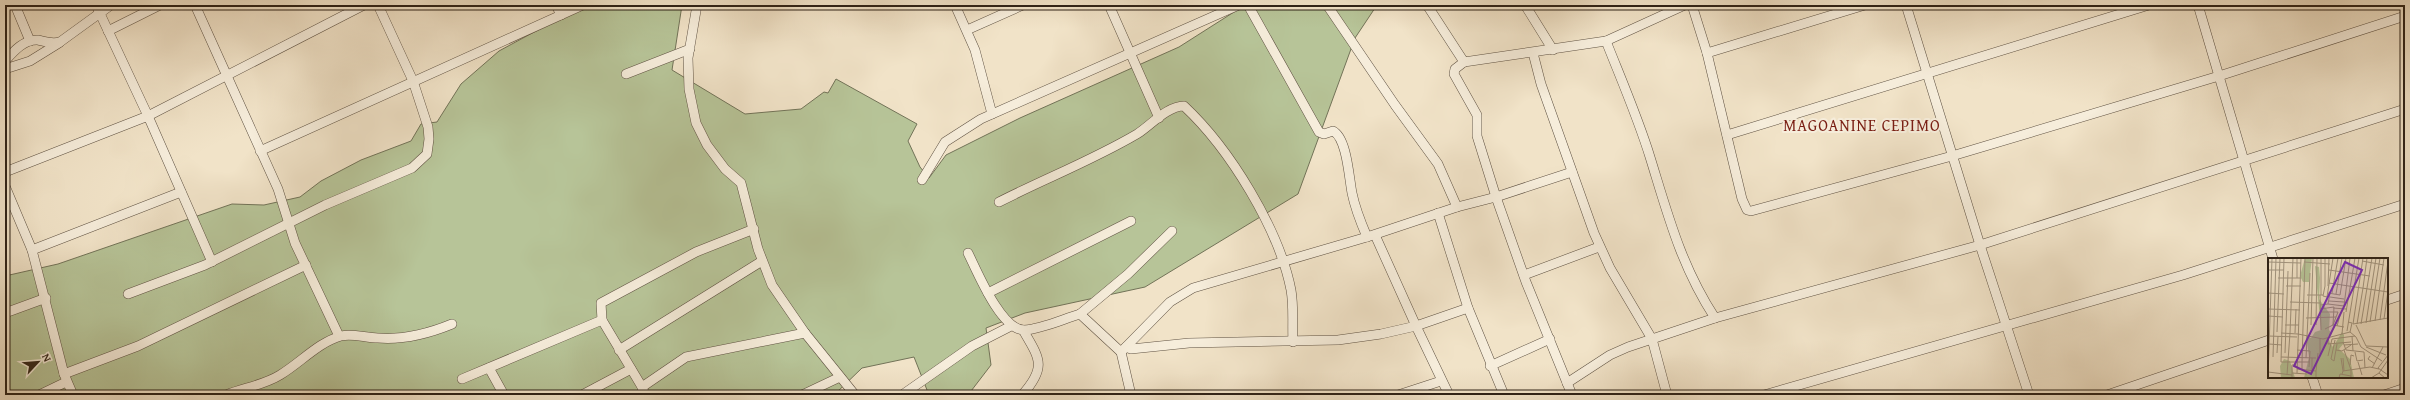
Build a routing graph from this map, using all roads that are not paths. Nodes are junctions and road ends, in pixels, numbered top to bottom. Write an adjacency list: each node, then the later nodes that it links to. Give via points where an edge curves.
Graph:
1 (15, 5): 29 (street)
2 (112, 5): 24 (street)
3 (160, 5): 28 (street)
4 (195, 5): 41 (street)
5 (364, 5): 41 (street)
6 (378, 5): 44 (street)
7 (556, 5): 25 (street)
8 (583, 5): 25 (street)
9 (697, 5): 32 (street)
10 (955, 5): 27 (street)
11 (1023, 5): 27 (street)
12 (1110, 5): 34 (street)
13 (1239, 5): 34 (street)
14 (1248, 5): 67 (street, via 1319,132 1324,134 1333,131 1338,135 1345,154 1356,208)
15 (1328, 5): 61 (street, via 1394,105 1438,164)
16 (1427, 5): 38 (street)
17 (1525, 5): 33 (street)
18 (1685, 5): 30 (street)
19 (1692, 5): 36 (street)
20 (1866, 5): 36 (street)
21 (1906, 5): 40 (street)
22 (2149, 5): 40 (street)
23 (2198, 5): 43 (street)
24 (98, 9): 28 (street); 31 (street)
25 (561, 15): 44 (street)
26 (2405, 16): 43 (street)
27 (967, 30): 46 (street, via 985,82)
28 (108, 31): 47 (street)
29 (30, 41): 31 (street, via 51,44); 37 (street)
30 (1606, 41): 33 (street); 87 (street, via 1642,131 1676,242 1701,297)
31 (60, 42): 39 (street, via 30,61)
32 (690, 49): 42 (street); 65 (street, via 689,89 696,123 707,145 724,169 741,183)
33 (1553, 50): 35 (street)
34 (1131, 52): 46 (street); 48 (street)
35 (1533, 53): 38 (street); 54 (street, via 1541,84)
36 (1707, 53): 49 (street)
37 (5, 61)
38 (1464, 62): 58 (street, via 1455,69 1454,74 1477,115 1477,136)
39 (5, 69)
40 (1927, 73): 49 (street); 51 (street)
41 (226, 74): 47 (street); 50 (street)
42 (626, 74)
43 (2219, 76): 51 (street); 52 (street)
44 (413, 81): 50 (street); 64 (street, via 428,127 427,154 412,168)
45 (2405, 109): 52 (street)
46 (992, 114): 55 (street, via 945,142)
47 (148, 116): 53 (street); 57 (street)
48 (1159, 118): 59 (street, via 1111,148); 75 (street, via 1180,106 1184,106 1192,115 1232,164 1266,219)
49 (1727, 135): 51 (street, via 1742,199 1747,210 1751,211)
50 (260, 151): 64 (street, via 278,189)
51 (1952, 156): 68 (street)
52 (2243, 160): 68 (street); 69 (street)
53 (5, 172)
54 (1572, 172): 58 (street); 70 (street)
55 (922, 180)
56 (5, 186): 71 (street)
57 (182, 192): 71 (street); 76 (street)
58 (1496, 197): 61 (street); 78 (street)
59 (999, 202)
60 (2405, 204): 69 (street)
61 (1457, 207): 62 (street)
62 (1438, 213): 67 (street); 84 (street)
63 (1131, 221): 79 (street)
64 (289, 222): 76 (street); 77 (street, via 295,243)
65 (754, 230): 74 (street); 88 (street, via 696,252 604,300 600,306)
66 (1172, 231): 86 (street, via 1128,274)
67 (1371, 236): 75 (street); 91 (street)
68 (1980, 245): 87 (street); 92 (street)
69 (2269, 246): 73 (street); 92 (street, via 2183,275)
70 (1599, 247): 78 (street); 96 (street, via 1620,288)
71 (32, 250): 82 (street)
72 (968, 253): 79 (street)
73 (2273, 258)
74 (762, 261): 94 (street, via 772,285); 100 (street)
75 (1283, 261): 99 (street, via 1291,292); 101 (street, via 1213,281 1185,292 1147,324)
76 (212, 262): 80 (street)
77 (306, 265): 95 (street); 106 (street, via 138,346)
78 (1524, 275): 97 (street)
79 (988, 293): 90 (street)
80 (128, 294)
81 (2405, 294): 83 (street)
82 (46, 298): 85 (street); 106 (street)
83 (2388, 300)
84 (1468, 308): 91 (street); 102 (street)
85 (5, 313)
86 (1080, 314): 93 (street); 101 (street)
87 (1715, 318): 96 (street)
88 (602, 320): 100 (street); 103 (street)
89 (452, 324): 95 (street, via 435,331 379,339)
90 (1011, 326): 93 (street); 120 (street, via 972,346)
91 (1416, 326): 99 (street, via 1357,338); 109 (street)
92 (2006, 326): 128 (street); 129 (street)
93 (1023, 330): 121 (street, via 1038,357 1040,368)
94 (804, 333): 105 (street); 112 (street, via 686,357)
95 (339, 336): 115 (street, via 279,376)
96 (1652, 339): 110 (street, via 1610,355); 127 (street)
97 (1550, 340): 102 (street); 110 (street)
98 (2268, 340): 130 (street)
99 (1293, 342): 101 (street, via 1189,342)
100 (619, 350): 104 (street)
101 (1124, 350): 122 (street)
102 (1490, 366): 125 (street)
103 (489, 368): 108 (street); 116 (street)
104 (631, 369): 112 (street); 117 (street)
105 (840, 377): 118 (street); 119 (street)
106 (65, 378): 113 (street); 114 (street)
107 (2312, 378): 131 (street)
108 (462, 379)
109 (1442, 381): 123 (street); 124 (street)
110 (1567, 383): 126 (street)
111 (2405, 388): 132 (street)
112 (643, 391)
113 (39, 395)
114 (73, 395)
115 (226, 395)
116 (504, 395)
117 (582, 395)
118 (802, 395)
119 (855, 395)
120 (902, 395)
121 (1022, 395)
122 (1131, 395)
123 (1398, 395)
124 (1449, 395)
125 (1504, 395)
126 (1572, 395)
127 (1666, 395)
128 (1764, 395)
129 (2029, 395)
130 (2107, 395)
131 (2318, 395)
132 (2384, 395)

